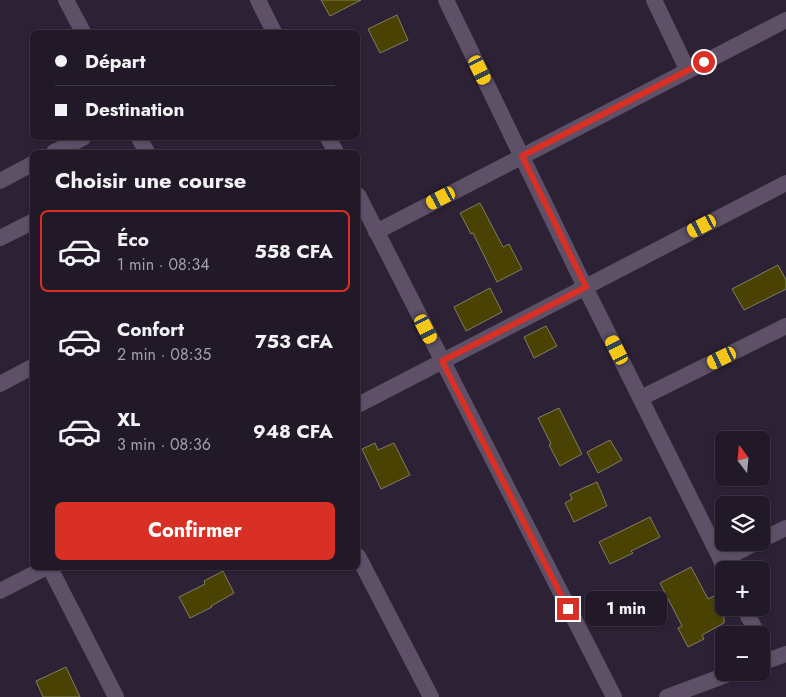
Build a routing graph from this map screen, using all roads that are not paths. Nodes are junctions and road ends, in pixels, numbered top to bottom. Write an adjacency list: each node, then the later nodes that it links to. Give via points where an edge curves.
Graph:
1 (66, 0): 6 (street)
2 (258, 0): 7 (street)
3 (446, 0): 11 (street)
4 (654, 0): 8 (street)
5 (786, 20): 8 (street)
6 (82, 30)
7 (273, 30)
8 (688, 71): 11 (street)
9 (79, 140): 10 (street)
10 (58, 150)
11 (522, 156): 17 (street); 19 (street)
12 (30, 165): 13 (street)
13 (0, 181)
14 (786, 182): 19 (street)
15 (360, 200): 17 (street)
16 (30, 223): 18 (street)
17 (376, 232): 21 (street)
18 (0, 238)
19 (586, 287): 21 (street); 24 (street)
20 (786, 326): 24 (street)
21 (442, 361): 25 (street); 40 (street)
22 (30, 368): 23 (street)
23 (0, 384)
24 (641, 398): 30 (street)
25 (360, 404)
26 (786, 528): 27 (street)
27 (770, 536)
28 (744, 551): 31 (street)
29 (360, 560): 39 (street)
30 (722, 561)
31 (730, 561)
32 (41, 570): 34 (street)
33 (51, 570): 38 (street)
34 (0, 591)
35 (786, 654): 36 (street)
36 (770, 660)
37 (715, 679): 41 (street)
38 (116, 697)
39 (432, 697)
40 (614, 697)
41 (667, 697)

